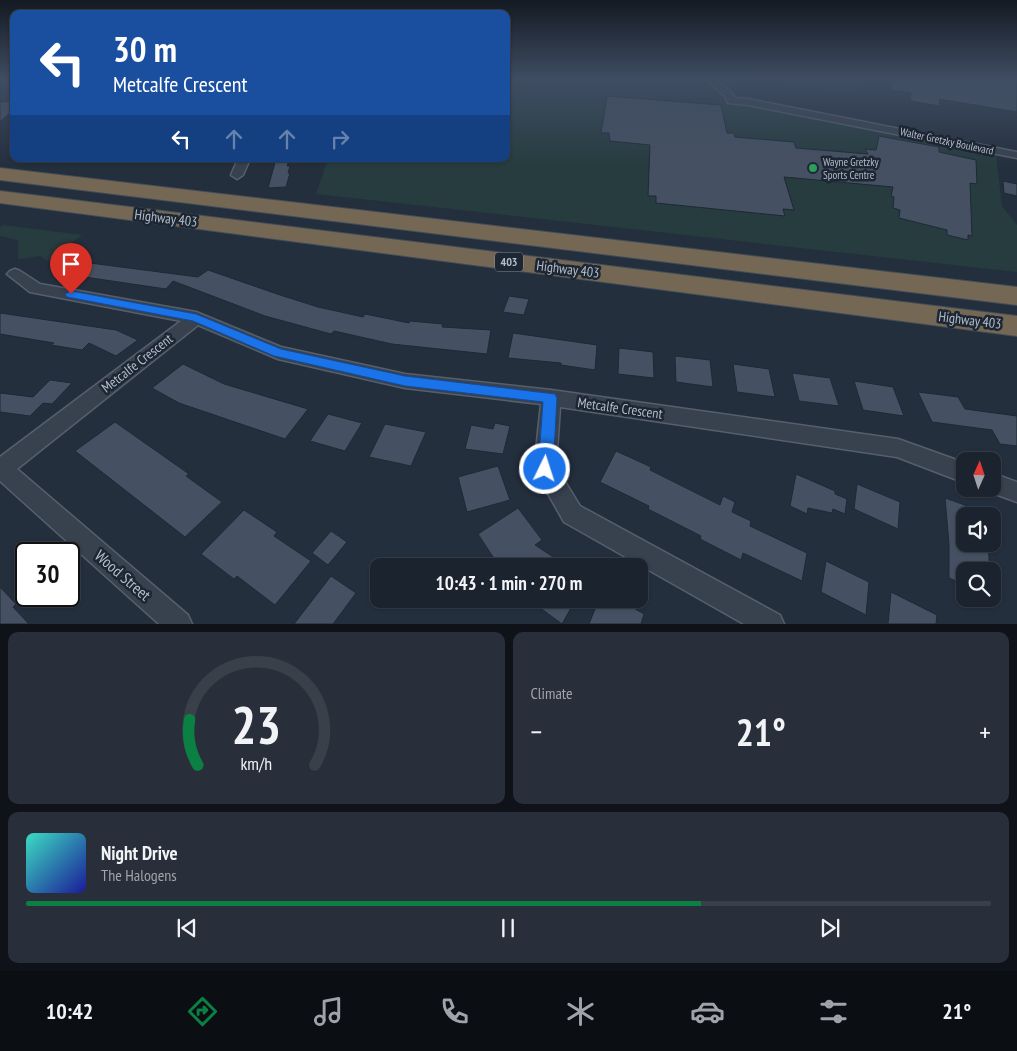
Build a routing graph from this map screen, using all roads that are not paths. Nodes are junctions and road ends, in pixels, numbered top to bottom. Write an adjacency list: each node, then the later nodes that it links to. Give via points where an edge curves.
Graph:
1 (777, 108): 2 (street, Walter Gretzky Boulevard)
2 (1017, 155)
3 (243, 162): 6 (street)
4 (0, 169): 7 (highway)
5 (0, 174): 7 (highway, Highway 403 / 403)
6 (237, 176)
7 (86, 185): 10 (highway, Highway 403 / 403)
8 (5, 198): 12 (highway, Highway 403 / 403)
9 (15, 274): 11 (street, via 35,288)
10 (1017, 296)
11 (196, 318): 13 (street, Metcalfe Crescent, via 278,353 405,381); 14 (street, Metcalfe Crescent)
12 (1017, 326)
13 (550, 398): 15 (street, Metcalfe Crescent, via 898,448); 19 (street, via 545,469 572,514)
14 (1, 468): 18 (street, Wood Street)
15 (956, 470)
16 (1001, 486): 17 (street)
17 (1017, 492)
18 (179, 624)
19 (771, 624)

